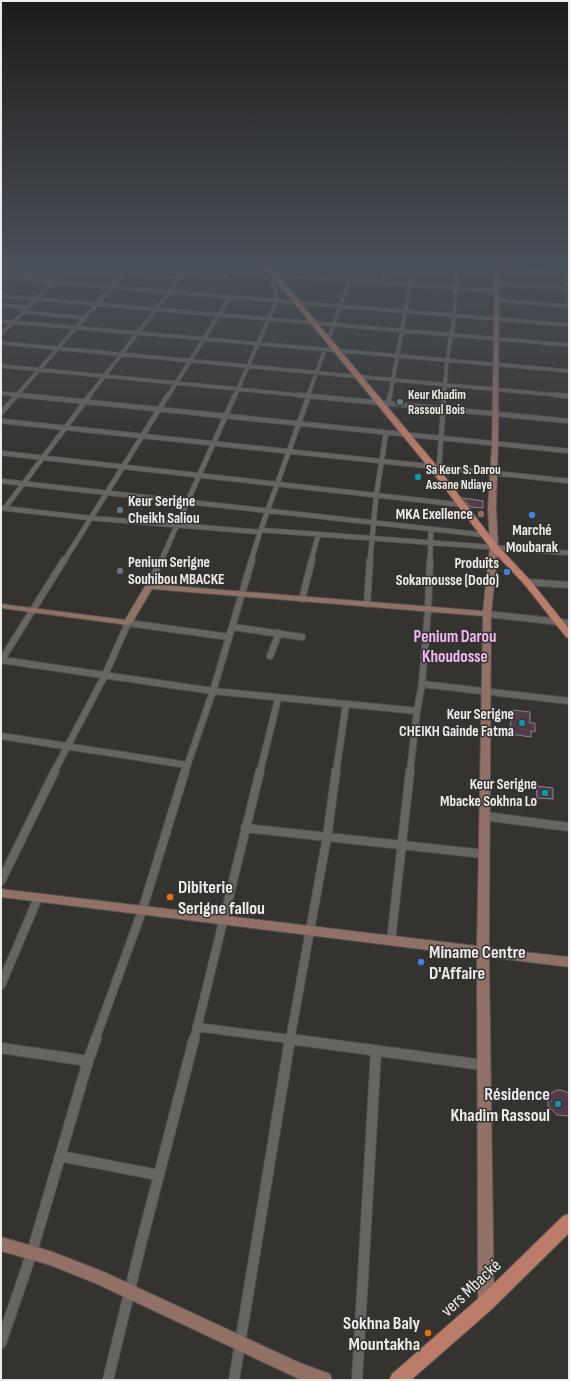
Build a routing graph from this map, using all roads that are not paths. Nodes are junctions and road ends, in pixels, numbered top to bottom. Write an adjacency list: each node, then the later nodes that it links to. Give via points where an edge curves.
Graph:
1 (74, 329): 20 (street)
2 (100, 329): 12 (street)
3 (139, 329): 12 (street)
4 (209, 329): 14 (street)
5 (264, 329): 17 (street)
6 (319, 329): 16 (main road)
7 (332, 329): 16 (street)
8 (394, 329): 11 (street)
9 (452, 329): 13 (street)
10 (496, 329): 15 (street)
11 (402, 330): 13 (street); 24 (street)
12 (136, 333): 14 (street); 23 (street)
13 (451, 335): 15 (street); 25 (street)
14 (203, 338): 17 (street); 26 (street)
15 (496, 338): 19 (street); 27 (street)
16 (328, 340): 22 (main road)
17 (258, 343): 21 (street); 29 (street)
18 (1, 344): 20 (street)
19 (569, 345)
20 (58, 349): 23 (street); 30 (street)
21 (325, 349): 22 (street); 32 (street)
22 (336, 350): 24 (street); 34 (main road)
23 (120, 354): 26 (street); 33 (street)
24 (397, 356): 25 (street); 35 (street)
25 (448, 360): 27 (street); 37 (street)
26 (189, 361): 29 (street); 36 (street)
27 (496, 364): 31 (street); 39 (street)
28 (1, 366): 30 (street)
29 (248, 366): 32 (street); 38 (street)
30 (39, 370): 33 (street); 41 (street)
31 (569, 371)
32 (317, 373): 34 (street); 42 (street)
33 (103, 376): 36 (street); 44 (street)
34 (356, 376): 35 (street); 45 (main road)
35 (392, 380): 37 (street); 46 (street)
36 (175, 383): 38 (street); 47 (street)
37 (446, 385): 39 (street); 48 (street)
38 (238, 389): 42 (street); 51 (street)
39 (495, 389): 43 (street); 50 (street)
40 (1, 393): 41 (street)
41 (17, 395): 44 (street); 49 (street)
42 (309, 396): 45 (street); 54 (street)
43 (569, 396)
44 (84, 402): 47 (street); 55 (street)
45 (379, 403): 46 (street); 57 (main road)
46 (388, 404): 48 (street)
47 (159, 409): 51 (street); 58 (street)
48 (444, 409): 50 (street); 59 (street)
49 (1, 413)
50 (495, 414): 53 (street); 61 (street)
51 (226, 416): 54 (street); 60 (street)
52 (1, 421): 55 (street)
53 (569, 421)
54 (299, 424): 56 (street); 63 (street)
55 (65, 428): 58 (street); 65 (street)
56 (386, 433): 57 (street); 66 (street)
57 (404, 434): 59 (street); 68 (main road)
58 (142, 436): 60 (street); 67 (street)
59 (442, 438): 61 (street); 68 (street)
60 (214, 444): 63 (street); 70 (street)
61 (495, 444): 62 (street); 69 (street)
62 (569, 451)
63 (289, 452): 66 (street); 74 (street)
64 (1, 453): 65 (street)
65 (43, 458): 67 (street); 73 (street)
66 (381, 461): 68 (street); 76 (street)
67 (122, 467): 70 (street); 75 (street)
68 (436, 467): 69 (street); 78 (main road)
69 (494, 473): 72 (street); 90 (street)
70 (200, 476): 74 (street); 77 (street)
71 (1, 481): 73 (street)
72 (569, 481)
73 (24, 484): 75 (street); 79 (street)
74 (277, 484): 76 (street); 80 (street)
75 (106, 493): 77 (street); 81 (street)
76 (376, 495): 78 (street); 82 (street)
77 (188, 503): 80 (street); 83 (street)
78 (463, 505): 87 (main road)
79 (3, 508): 81 (street)
80 (267, 511): 82 (street); 85 (street)
81 (90, 518): 83 (street); 100 (street)
82 (373, 522): 84 (street); 88 (street)
83 (178, 526): 85 (street); 94 (street)
84 (431, 530): 87 (street); 89 (street)
85 (260, 531): 86 (street); 95 (street)
86 (318, 535): 88 (street); 96 (street)
87 (485, 535): 90 (main road)
88 (373, 539): 89 (street); 97 (street)
89 (431, 543): 90 (street); 99 (street)
90 (494, 547): 91 (street); 92 (main road); 101 (street)
91 (569, 553)
92 (527, 582): 93 (street); 102 (main road)
93 (569, 585)
94 (148, 586): 95 (street); 104 (street)
95 (243, 594): 96 (street); 105 (street)
96 (302, 599): 97 (street)
97 (367, 604): 99 (street)
98 (1, 606): 100 (street)
99 (428, 610): 101 (street); 113 (street)
100 (32, 611): 104 (street); 111 (street)
101 (487, 614): 102 (street); 115 (street)
102 (559, 622): 103 (street); 107 (main road)
103 (569, 622)
104 (128, 623): 109 (street); 112 (street)
105 (233, 627): 106 (street); 109 (street)
106 (279, 633): 108 (street); 110 (street)
107 (569, 635)
108 (302, 637)
109 (230, 638): 114 (street)
110 (270, 656)
111 (1, 661): 112 (street)
112 (105, 675): 114 (street); 121 (street)
113 (422, 684): 115 (street); 119 (street)
114 (213, 691): 116 (street); 122 (street)
115 (485, 692): 117 (street); 123 (street)
116 (278, 699): 118 (street); 125 (street)
117 (569, 702)
118 (346, 705): 119 (street); 126 (street)
119 (416, 711): 127 (street)
120 (1, 736): 121 (street)
121 (67, 746): 122 (street); 129 (street)
122 (187, 765): 132 (street)
123 (484, 816): 124 (street); 128 (street)
124 (569, 827)
125 (245, 828): 126 (street); 133 (street)
126 (327, 837): 127 (street); 134 (street)
127 (400, 845): 128 (street); 135 (street)
128 (484, 854): 136 (street)
129 (1, 881)
130 (1, 893): 131 (street)
131 (38, 898): 132 (street); 138 (street)
132 (142, 911): 133 (street); 143 (street)
133 (222, 921): 134 (street); 139 (street)
134 (310, 931): 135 (street); 140 (street)
135 (391, 941): 136 (street)
136 (483, 952): 137 (street); 144 (street)
137 (569, 962)
138 (1, 985)
139 (197, 1027): 140 (street); 146 (street)
140 (290, 1039): 142 (street); 153 (street)
141 (1, 1048): 143 (street)
142 (376, 1051): 144 (street); 157 (street)
143 (88, 1061): 145 (street)
144 (483, 1065): 151 (street)
145 (60, 1156): 146 (street); 149 (street)
146 (158, 1175): 150 (street)
147 (569, 1222): 151 (main road, vers Mbacké)
148 (1, 1244): 149 (street)
149 (32, 1252): 150 (street, via 74,1266); 152 (street)
150 (129, 1290): 153 (street); 154 (street)
151 (486, 1303): 158 (main road, vers Mbacké)
152 (1, 1343)
153 (240, 1344): 155 (street); 156 (street)
154 (108, 1380)
155 (234, 1380)
156 (324, 1380)
157 (357, 1380)
158 (398, 1380)

